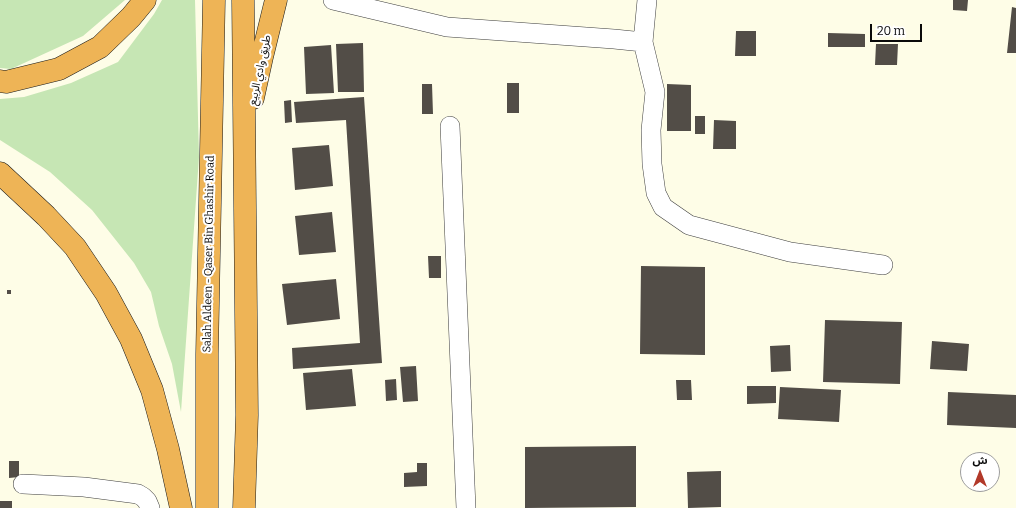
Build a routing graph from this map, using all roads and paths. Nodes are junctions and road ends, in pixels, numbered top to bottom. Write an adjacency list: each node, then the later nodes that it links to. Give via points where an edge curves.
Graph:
1 (145, 0): 8 (highway, via 100,47 59,69 6,82)
2 (214, 0): 16 (highway, Salah Aldeen - Qaser Bin Ghashir Road)
3 (243, 0): 10 (highway)
4 (276, 0): 10 (highway, طريق وادي الربيع)
5 (334, 0): 7 (street, via 447,27)
6 (647, 0): 7 (street)
7 (643, 42): 12 (street, via 655,92 651,130 652,164 656,193 663,207 689,226 790,252)
8 (0, 81)
9 (450, 126): 18 (street)
10 (245, 140): 17 (highway, via 247,415)
11 (0, 173): 15 (highway, via 75,247 106,293 131,338 152,390)
12 (883, 265)
13 (23, 484): 14 (street, via 84,487 138,494 147,501)
14 (150, 508)
15 (181, 508)
16 (206, 508)
17 (244, 508)
18 (466, 508)

